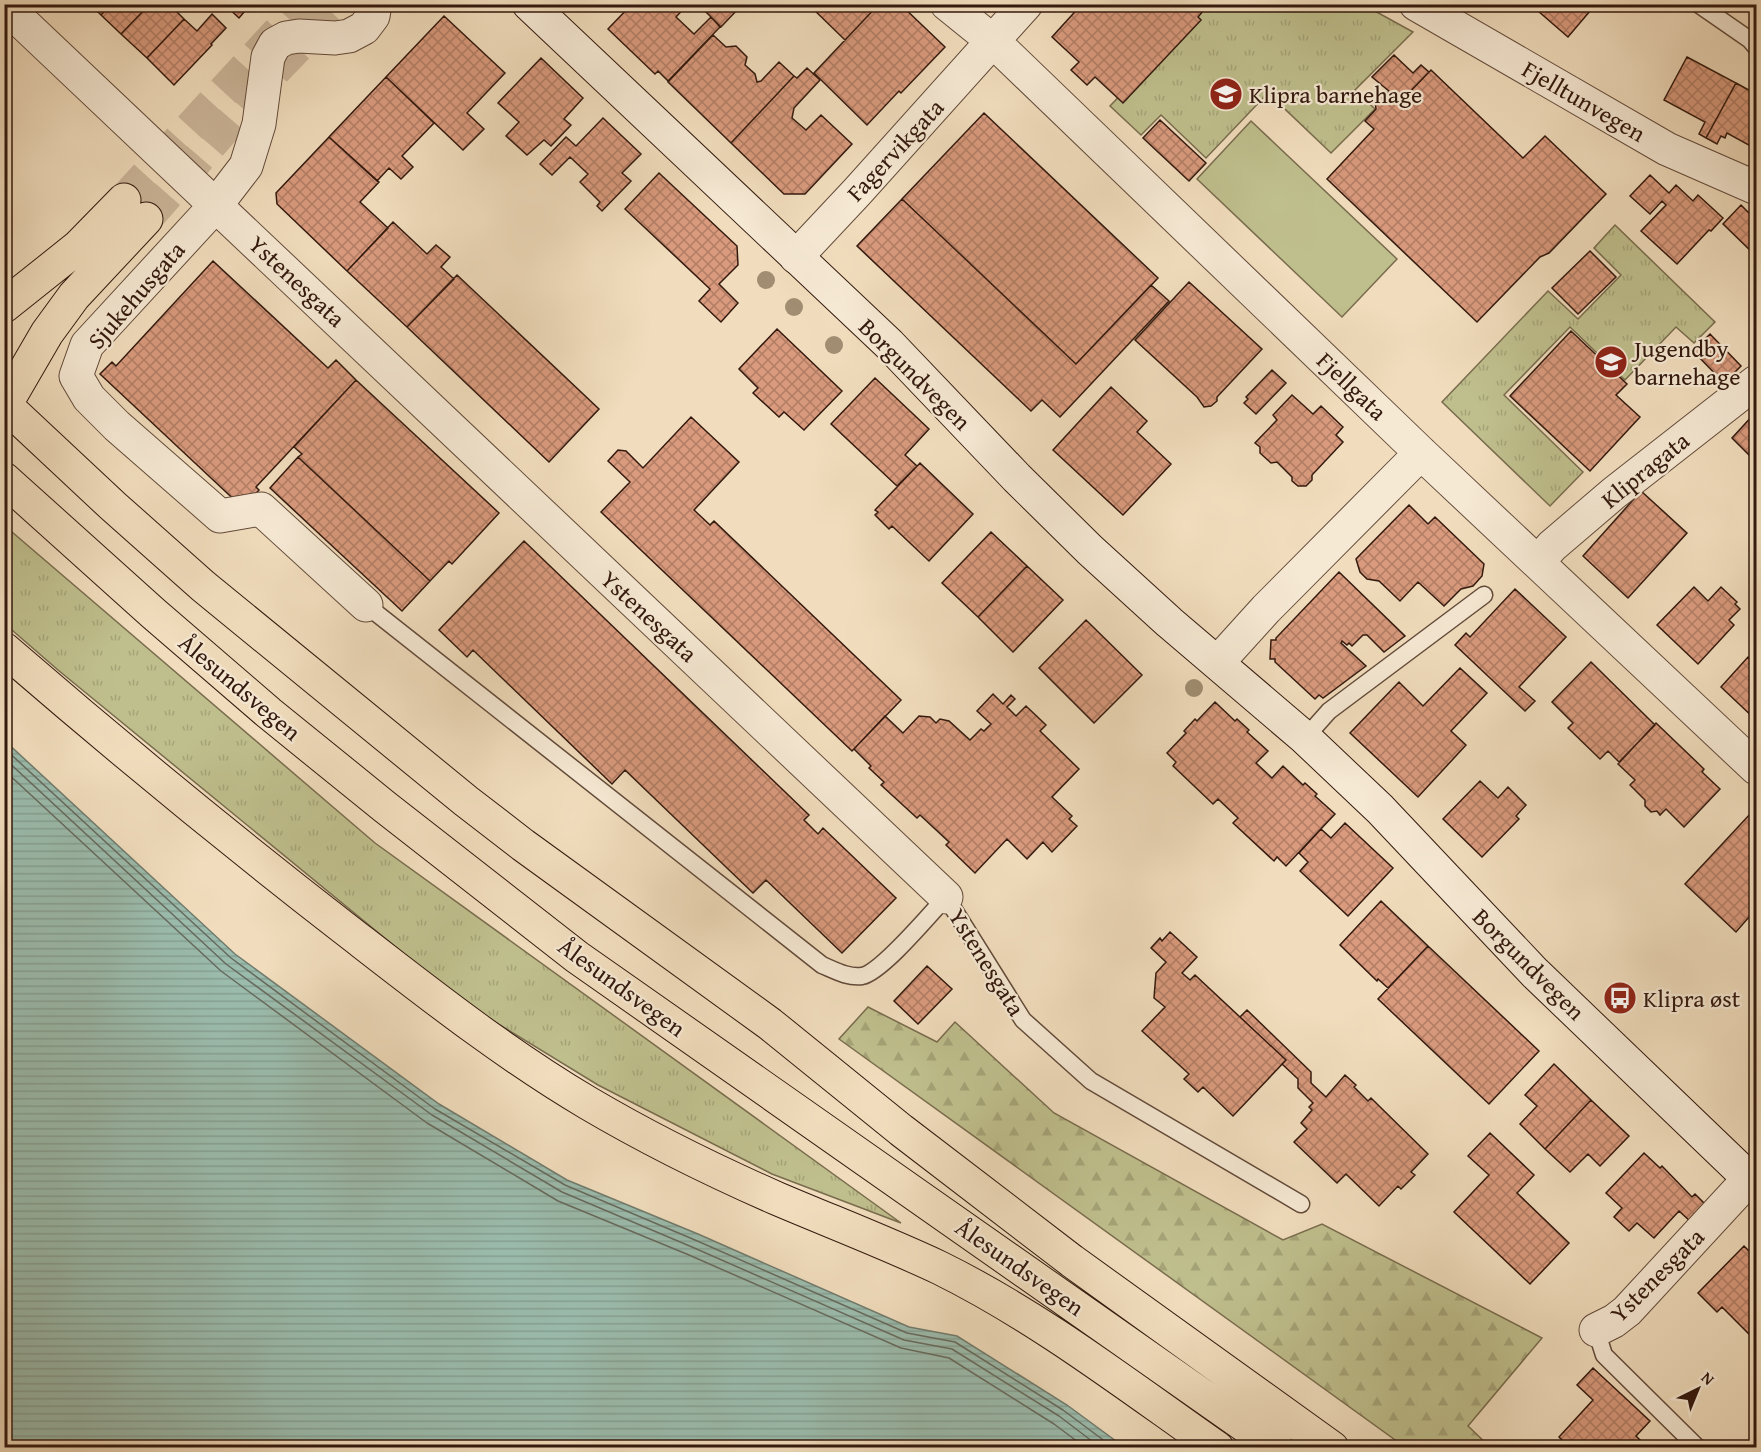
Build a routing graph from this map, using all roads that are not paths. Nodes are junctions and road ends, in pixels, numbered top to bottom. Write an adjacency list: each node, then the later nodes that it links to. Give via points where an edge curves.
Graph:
1 (375, 4): 11 (street, Sjukehusgata, via 364,28 349,36 299,36 274,44 268,57 259,124 246,166)
2 (529, 4): 12 (street, Borgundvegen)
3 (947, 4): 8 (street, Fjellgata)
4 (1026, 4): 8 (street)
5 (1416, 4): 10 (street, Fjelltunvegen, via 1667,149)
6 (1698, 4): 9 (lane)
7 (4, 5): 11 (street, Ystenesgata)
8 (994, 42): 12 (street, Fagervikgata); 16 (street, Fjellgata)
9 (1756, 47)
10 (1756, 188)
11 (216, 205): 20 (street, Sjukehusgata, via 87,345 76,376 89,398 117,426 220,516 261,509); 25 (street, Ystenesgata)
12 (796, 257): 22 (street, Borgundvegen, via 889,345 1090,550)
13 (4, 306): 15 (highway, via 78,247 135,209 47,333)
14 (1756, 382): 18 (street, Klipragata, via 1614,494)
15 (5, 406): 31 (highway, via 203,586 498,826 770,1024 1072,1261)
16 (1421, 453): 18 (street, Fjellgata); 22 (street)
17 (4, 478): 30 (highway, Ålesundsvegen, via 269,713 577,957)
18 (1538, 562): 24 (street, Fjellgata)
19 (1484, 595): 23 (lane, via 1329,711)
20 (366, 605): 25 (lane, via 822,965 847,975 863,976 880,966)
21 (4, 649): 29 (highway, via 277,876 515,1057 590,1104 676,1150 986,1292)
22 (1218, 662): 23 (street, Borgundvegen)
23 (1305, 738): 26 (street, Borgundvegen, via 1380,809 1535,973)
24 (1756, 768)
25 (946, 897): 27 (lane, Ystenesgata, via 1023,1020 1091,1081)
26 (1753, 1182): 28 (street, Ystenesgata, via 1628,1311)
27 (1301, 1204)
28 (1596, 1330): 32 (lane, Ystenesgata, via 1604,1355)
29 (1217, 1448)
30 (1277, 1448)
31 (1332, 1448)
32 (1698, 1448)

